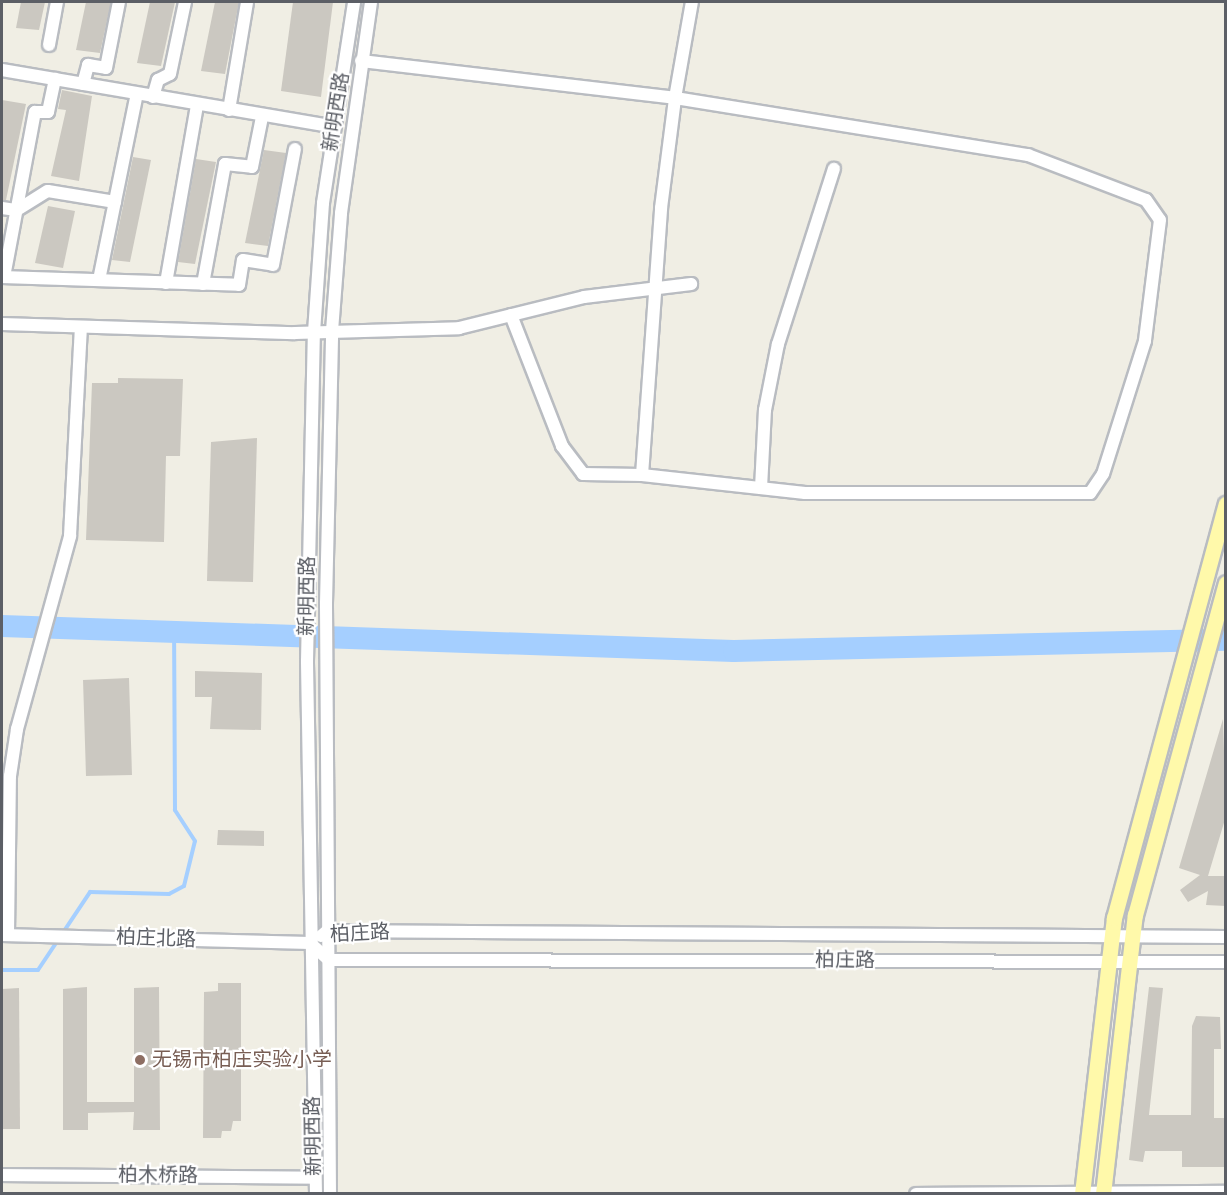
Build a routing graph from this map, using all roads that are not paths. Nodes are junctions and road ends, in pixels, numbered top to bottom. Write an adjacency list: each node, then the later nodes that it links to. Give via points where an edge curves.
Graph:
1 (57, 2): 8 (street)
2 (119, 2): 12 (street, via 106,68 88,65)
3 (185, 2): 14 (street, via 170,74 158,80)
4 (247, 2): 17 (street)
5 (354, 2): 19 (street, 新明西路)
6 (371, 2): 9 (street, 新明西路)
7 (692, 2): 15 (street)
8 (49, 45)
9 (361, 61): 15 (street); 34 (street, 新明西路)
10 (2, 70): 11 (street)
11 (55, 79): 12 (street); 24 (street, via 48,112 35,112)
12 (83, 84): 13 (street)
13 (137, 94): 14 (street); 22 (street)
14 (153, 97): 16 (street)
15 (675, 98): 30 (street); 37 (street, via 1028,155 1146,200 1160,220 1145,341 1103,474 1090,493 805,493)
16 (197, 105): 17 (street); 27 (street)
17 (229, 111): 18 (street)
18 (262, 117): 19 (street); 28 (street, via 252,166 225,164)
19 (334, 127): 35 (street, 新明西路)
20 (295, 149): 28 (street, via 273,265 243,260 239,285)
21 (834, 169): 37 (street, via 778,344 765,410)
22 (115, 202): 24 (street, via 48,191); 26 (street)
23 (2, 208): 24 (street)
24 (17, 210): 25 (street)
25 (3, 277): 26 (street)
26 (99, 280): 27 (street)
27 (166, 283): 28 (street)
28 (203, 284)
29 (691, 284): 30 (street)
30 (656, 289): 31 (street, via 584,297); 36 (street)
31 (511, 315): 34 (street, via 459,328); 36 (street, via 562,446 583,474)
32 (2, 324): 33 (street)
33 (81, 327): 35 (street); 40 (street, via 70,536 60,586 36,658)
34 (332, 331): 35 (street); 41 (street, 新明西路, via 326,603)
35 (314, 332): 46 (street, 新明西路, via 307,661)
36 (642, 475): 37 (street)
37 (760, 488)
38 (1226, 504): 44 (main road, via 1177,675)
39 (1226, 583): 42 (main road)
40 (6, 775): 43 (street)
41 (327, 931): 44 (street, 柏庄路); 46 (street, 柏庄路); 47 (street, 新明西路)
42 (1132, 934): 44 (street, 柏庄路); 45 (street, 柏庄路); 48 (main road)
43 (5, 935): 46 (street, 柏庄北路)
44 (1111, 937): 50 (main road)
45 (1226, 937)
46 (310, 943): 47 (street, 柏庄路); 52 (street, 新明西路)
47 (329, 960): 50 (street, 柏庄路); 57 (street, 新明西路)
48 (1128, 961): 49 (street, 柏庄路); 50 (street, 柏庄路); 55 (main road)
49 (1226, 962)
50 (1108, 964): 54 (main road)
51 (2, 1175): 52 (street, 柏木桥路)
52 (315, 1178): 56 (street, 新明西路)
53 (1226, 1192): 55 (street)
54 (1082, 1193): 55 (street); 58 (street)
55 (1103, 1193)
56 (316, 1194)
57 (330, 1194)
58 (916, 1194)

